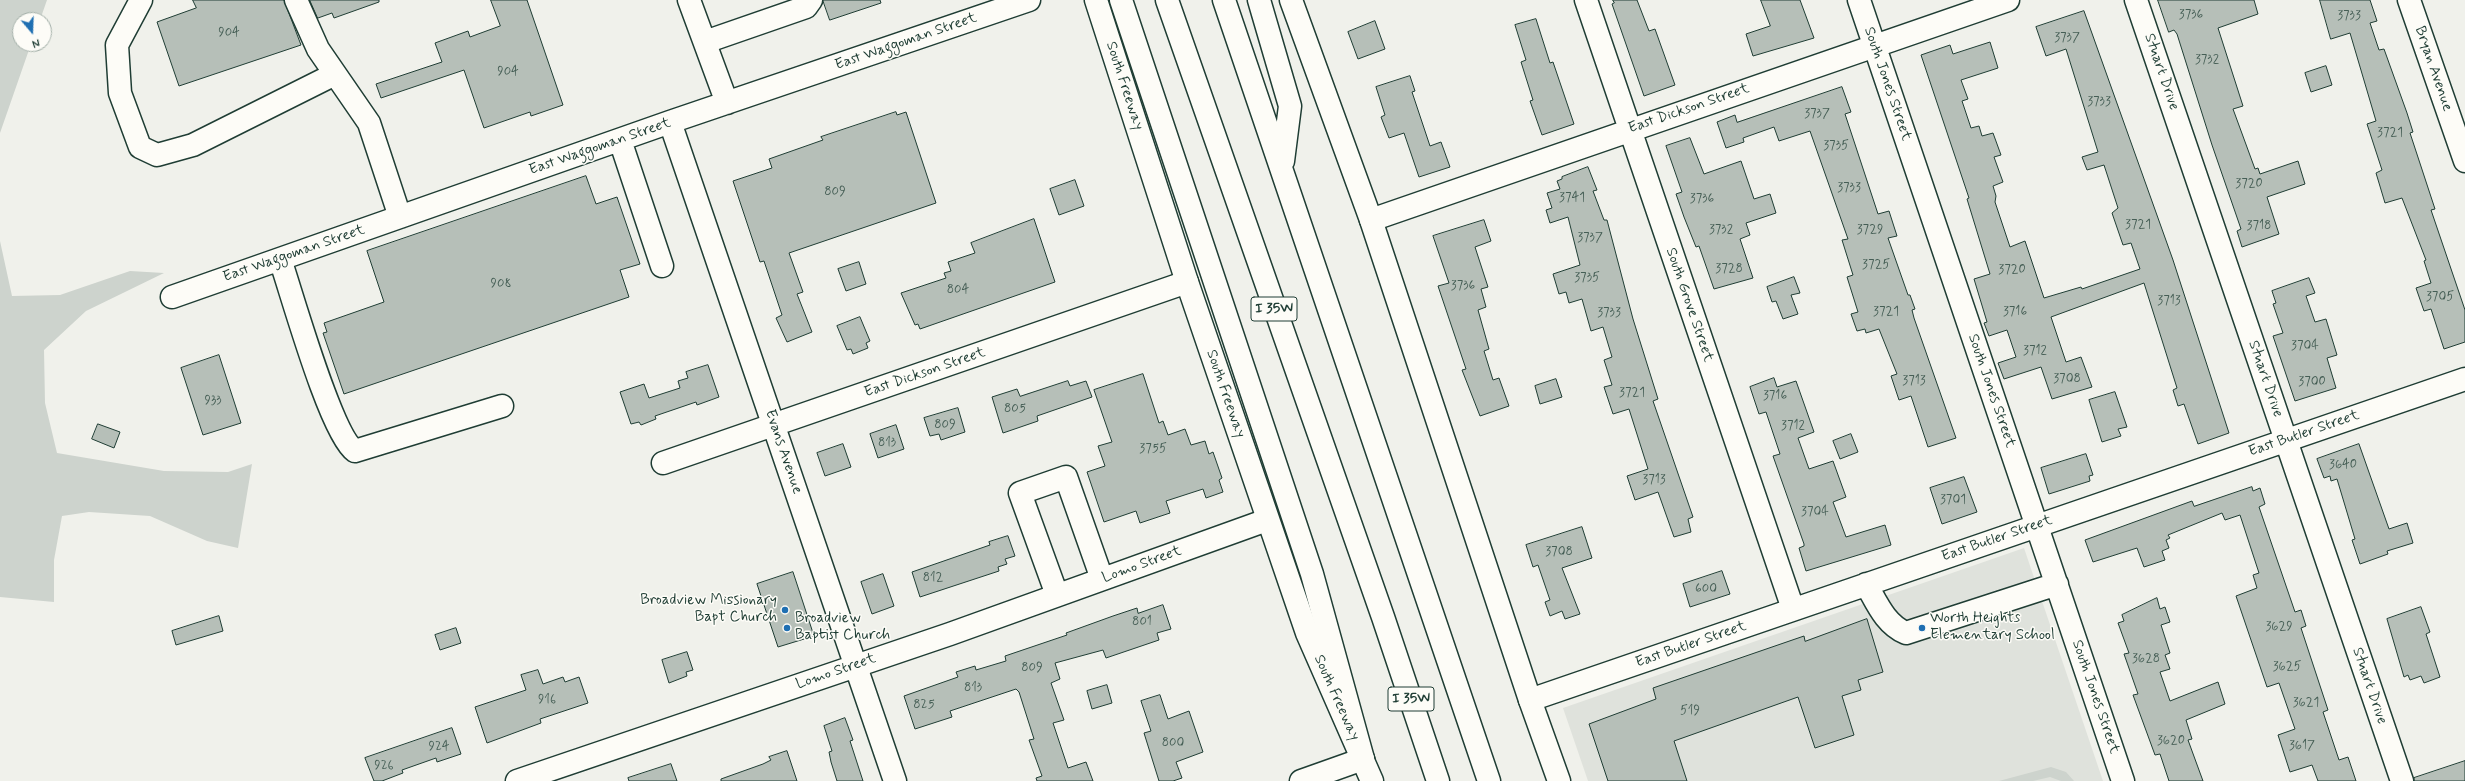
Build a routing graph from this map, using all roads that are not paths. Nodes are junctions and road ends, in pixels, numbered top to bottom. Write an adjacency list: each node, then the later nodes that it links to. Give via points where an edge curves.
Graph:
1 (141, 0): 19 (main road, via 116,45 120,93 140,147 157,155 193,145)
2 (296, 0): 19 (main road, via 318,49)
3 (689, 0): 17 (main road)
4 (811, 0): 17 (main road, via 806,7)
5 (1029, 0): 20 (main road, East Waggoman Street)
6 (1096, 0): 30 (main road, South Freeway)
7 (1121, 0): 46 (main road, via 1312,574)
8 (1167, 0): 51 (main road, I 35W)
9 (1224, 0): 25 (main road, I 35W)
10 (1258, 0): 25 (main road, via 1290,106)
11 (1291, 0): 27 (main road)
12 (1586, 0): 22 (main road, South Grove Street)
13 (1859, 0): 18 (main road, South Jones Street)
14 (2008, 0): 18 (main road, East Dickson Street)
15 (2136, 0): 35 (main road, Stuart Drive)
16 (2409, 0): 24 (main road, Bryan Avenue)
17 (705, 42): 20 (main road)
18 (1874, 46): 22 (main road, East Dickson Street); 38 (main road, South Jones Street)
19 (335, 74): 26 (main road, via 369,123)
20 (727, 102): 21 (main road, East Waggoman Street)
21 (670, 122): 23 (main road, East Waggoman Street); 34 (main road, Evans Avenue)
22 (1630, 130): 27 (main road, East Dickson Street); 43 (main road, South Grove Street)
23 (620, 140): 26 (main road, East Waggoman Street); 29 (main road)
24 (2465, 160)
25 (1282, 166): 52 (main road, I 35W)
26 (400, 217): 28 (main road, East Waggoman Street)
27 (1371, 220): 45 (main road)
28 (280, 259): 31 (main road, East Waggoman Street); 33 (main road, via 334,420 348,447 355,451)
29 (662, 266)
30 (1187, 282): 34 (main road, East Dickson Street); 37 (main road, South Freeway)
31 (172, 297)
32 (2465, 379): 35 (main road, East Butler Street)
33 (502, 406)
34 (774, 425): 36 (main road, East Dickson Street); 44 (main road, Evans Avenue)
35 (2286, 440): 38 (main road, East Butler Street); 55 (main road, Stuart Drive)
36 (663, 463)
37 (1268, 520): 39 (main road, Lomo Street); 46 (main road, South Freeway, via 1307,633)
38 (2037, 526): 40 (main road, East Butler Street); 41 (main road, South Jones Street)
39 (1099, 569): 42 (main road, Lomo Street); 42 (main road, via 1066,477 1020,493)
40 (1866, 584): 41 (main road, via 1884,616 1895,629 1906,633); 43 (main road, East Butler Street)
41 (2056, 584): 54 (main road, South Jones Street)
42 (1057, 596): 44 (main road, Lomo Street)
43 (1793, 609): 45 (main road, East Butler Street)
44 (856, 665): 47 (main road, Lomo Street); 48 (main road, Evans Avenue)
45 (1530, 700): 53 (main road)
46 (1363, 759): 49 (main road); 50 (main road, South Freeway)
47 (516, 781)
48 (895, 781)
49 (1300, 781)
50 (1372, 781)
51 (1438, 781)
52 (1489, 781)
53 (1559, 781)
54 (2123, 781)
55 (2402, 781)

